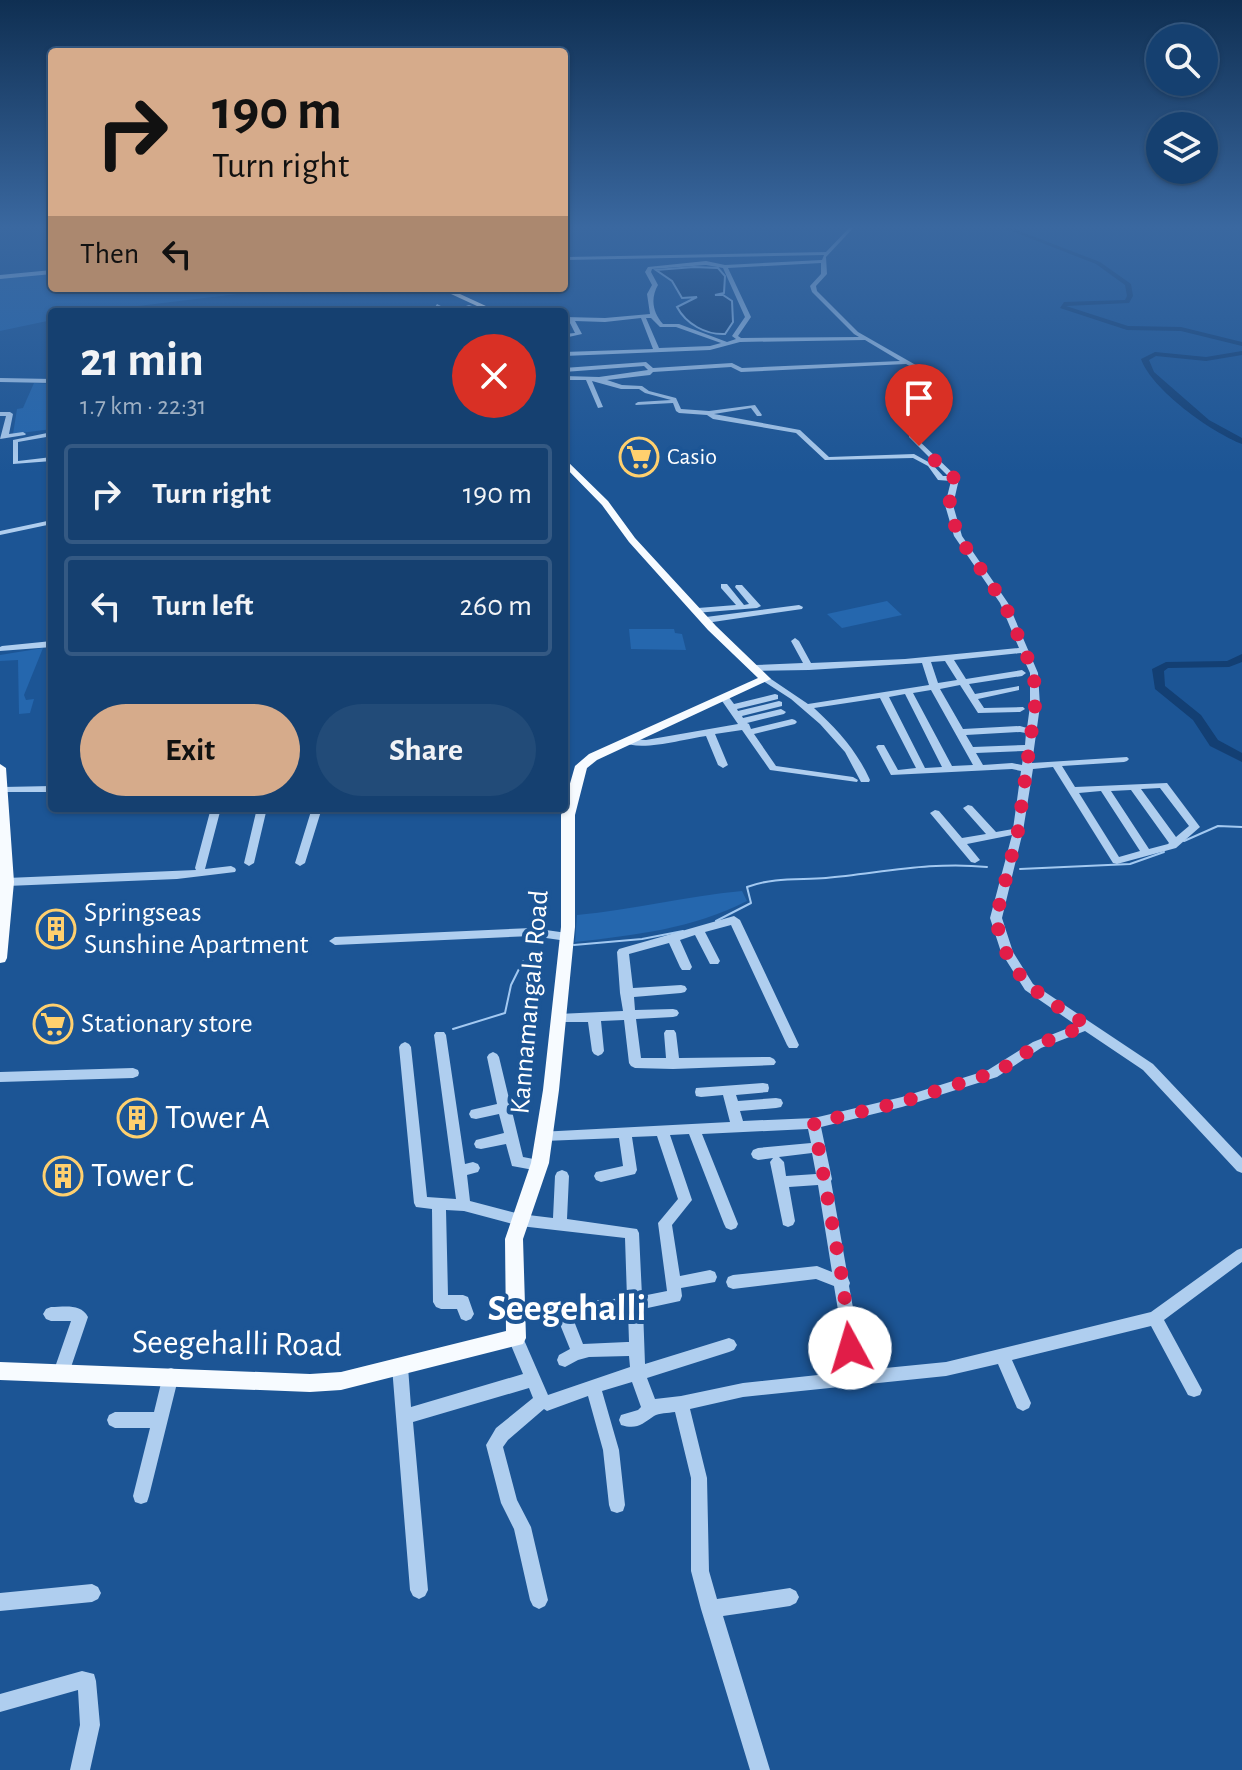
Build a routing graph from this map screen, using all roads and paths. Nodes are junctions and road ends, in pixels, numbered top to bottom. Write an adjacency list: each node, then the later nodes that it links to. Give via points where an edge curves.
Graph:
1 (652, 308): 5 (street)
2 (744, 308): 10 (street, via 748,317 735,336)
3 (831, 308): 9 (street)
4 (643, 316): 5 (street); 6 (street); 12 (street)
5 (653, 316): 11 (street, via 662,326 677,325)
6 (568, 319)
7 (568, 320): 8 (street, via 579,334)
8 (568, 335)
9 (864, 339): 10 (street); 14 (street)
10 (740, 340): 11 (street)
11 (729, 344): 12 (street)
12 (656, 349): 13 (street)
13 (568, 354)
14 (909, 362): 16 (street); 34 (street, via 931,376 942,393 937,410 912,428 912,437)
15 (568, 370): 16 (street, via 646,364)
16 (651, 370): 22 (street)
17 (568, 378): 18 (street)
18 (588, 379): 22 (street); 25 (street)
19 (0, 380): 20 (street)
20 (48, 381)
21 (644, 381): 22 (street)
22 (607, 384): 23 (street, via 640,387)
23 (675, 401): 24 (street); 26 (street, via 679,411)
24 (638, 404)
25 (600, 407)
26 (709, 413): 27 (street, via 753,406); 34 (street, via 798,431 827,459 914,456 941,478)
27 (759, 415)
28 (0, 416): 31 (street, via 10,414)
29 (48, 432): 31 (street)
30 (48, 433): 32 (street, via 15,441 15,463)
31 (3, 437)
32 (48, 459)
33 (568, 465): 41 (main road)
34 (955, 479): 45 (street, via 949,505 958,536 1004,603)
35 (48, 523): 36 (street)
36 (0, 533)
37 (724, 586): 39 (street)
38 (739, 587): 39 (street, via 759,605)
39 (742, 607): 41 (street)
40 (799, 607): 41 (street)
41 (702, 616): 50 (main road)
42 (795, 641): 48 (street)
43 (48, 642): 44 (street)
44 (1, 646)
45 (1025, 650): 46 (street); 62 (street, via 1034,673)
46 (948, 658): 47 (street); 51 (street)
47 (926, 660): 48 (street); 52 (street)
48 (809, 667): 50 (street)
49 (1022, 673): 51 (street)
50 (760, 674): 57 (street); 59 (main road, Kannamangala Road)
51 (965, 683): 52 (street); 56 (street)
52 (935, 688): 54 (street); 61 (street)
53 (1016, 688): 56 (street)
54 (908, 692): 55 (street); 74 (street)
55 (884, 696): 57 (street); 75 (street)
56 (973, 697): 58 (street, via 985,712)
57 (804, 707): 77 (street, via 853,753)
58 (1020, 709)
59 (739, 717): 59 (street, via 778,705); 60 (street); 63 (street); 64 (main road, Kannamangala Road); 76 (street, via 773,768)
60 (792, 722)
61 (961, 732): 62 (street); 67 (street)
62 (1032, 732): 66 (street)
63 (710, 733): 64 (street); 70 (street)
64 (627, 742): 100 (main road, Kannamangala Road, via 581,766 568,815)
65 (881, 747): 75 (street, via 895,773)
66 (1030, 748): 67 (street); 71 (street)
67 (970, 750): 73 (street)
68 (1124, 759): 69 (street)
69 (1056, 764): 71 (street); 80 (street)
70 (723, 765)
71 (1028, 767): 73 (street); 88 (street)
72 (0, 768): 82 (main road)
73 (980, 769): 74 (street)
74 (949, 770): 75 (street)
75 (922, 771)
76 (853, 780)
77 (865, 780)
78 (1133, 786): 79 (street); 91 (street); 91 (street, via 1163,785 1195,827)
79 (1104, 788): 80 (street); 92 (street)
80 (1072, 790): 92 (street, via 1117,861)
81 (48, 792): 82 (street)
82 (3, 793): 98 (main road)
83 (968, 808): 89 (street)
84 (215, 812): 96 (street)
85 (261, 812): 94 (street)
86 (316, 812): 95 (street)
87 (935, 813): 90 (street)
88 (1018, 831): 89 (street); 112 (street, via 996,918 998,930 1029,987)
89 (992, 834): 90 (street)
90 (959, 842): 93 (street)
91 (1175, 843): 92 (street)
92 (1146, 853)
93 (975, 860)
94 (249, 863)
95 (300, 863)
96 (200, 868)
97 (231, 870): 98 (street)
98 (7, 882): 103 (main road)
99 (699, 931): 101 (street); 104 (street); 115 (street, via 736,921)
100 (567, 937): 102 (street, via 532,932); 111 (main road, Kannamangala Road)
101 (673, 938): 105 (street); 107 (street, via 623,952)
102 (335, 941)
103 (0, 958)
104 (714, 961)
105 (686, 967)
106 (681, 989): 107 (street)
107 (626, 993): 109 (street)
108 (673, 1013): 109 (street)
109 (628, 1015): 110 (street); 120 (street, via 635,1063)
110 (594, 1017): 111 (street); 117 (street)
111 (558, 1019): 135 (main road, Kannamangala Road)
112 (1087, 1025): 130 (street, via 1037,1045 999,1071); 142 (street, via 1148,1067)
113 (670, 1033): 120 (street)
114 (440, 1035): 147 (street, via 466,1170)
115 (793, 1045)
116 (405, 1047): 148 (street, via 421,1203)
117 (598, 1051)
118 (493, 1057): 128 (street)
119 (770, 1062): 120 (street)
120 (673, 1064)
121 (133, 1073): 122 (street)
122 (0, 1077)
123 (763, 1088): 124 (street)
124 (728, 1090): 125 (street); 127 (street)
125 (701, 1092)
126 (776, 1103): 127 (street)
127 (733, 1107): 131 (street)
128 (505, 1108): 129 (street); 136 (street)
129 (476, 1114)
130 (814, 1123): 131 (street); 138 (street)
131 (738, 1127): 132 (street)
132 (694, 1130): 133 (street); 152 (street)
133 (662, 1132): 134 (street); 156 (street, via 685,1200 665,1223)
134 (625, 1133): 135 (street); 144 (street, via 630,1170)
135 (544, 1136): 141 (main road, Kannamangala Road)
136 (512, 1137): 137 (street); 141 (street, via 519,1164)
137 (481, 1144)
138 (819, 1147): 139 (street); 145 (street)
139 (758, 1154)
140 (777, 1162): 146 (street)
141 (539, 1165): 149 (main road, Kannamangala Road)
142 (1242, 1167)
143 (562, 1176): 151 (street)
144 (601, 1176)
145 (825, 1179): 146 (street); 157 (street)
146 (781, 1182): 150 (street)
147 (464, 1205): 148 (street); 149 (street)
148 (439, 1206): 162 (street, via 441,1302 463,1302)
149 (520, 1220): 151 (street); 160 (main road, Kannamangala Road, via 514,1239)
150 (788, 1221)
151 (560, 1224): 158 (street, via 632,1233)
152 (731, 1224)
153 (1242, 1254): 163 (street)
154 (710, 1277): 156 (street)
155 (733, 1282): 157 (street, via 817,1272)
156 (675, 1283): 158 (street, via 673,1298)
157 (843, 1283): 174 (street, via 850,1348)
158 (636, 1304): 159 (street); 166 (street)
159 (562, 1310): 160 (street); 166 (street, via 571,1355)
160 (515, 1313): 164 (main road, Kannamangala Road)
161 (51, 1314): 170 (street, via 80,1317)
162 (466, 1314)
163 (1155, 1318): 167 (street); 176 (street)
164 (516, 1338): 168 (main road, Seegehalli Road); 173 (street, Kannamangala Road)
165 (729, 1345): 171 (street)
166 (636, 1348): 171 (street)
167 (1002, 1355): 174 (street, via 946,1369); 178 (street)
168 (400, 1367): 172 (main road, Seegehalli Road, via 310,1383); 181 (street)
169 (0, 1371): 170 (main road, Seegehalli Road)
170 (61, 1373): 172 (main road, Seegehalli Road)
171 (638, 1374): 175 (street); 180 (street)
172 (171, 1375): 183 (street)
173 (533, 1379): 177 (street, Kannamangala Road); 181 (street)
174 (832, 1380): 179 (street, via 743,1390)
175 (593, 1387): 177 (street); 186 (street, via 611,1450)
176 (1194, 1390)
177 (542, 1401): 190 (street, via 494,1445 509,1503 522,1527)
178 (1023, 1403)
179 (681, 1404): 180 (street); 192 (street, via 699,1478 700,1571)
180 (652, 1407): 184 (street, via 642,1417)
181 (404, 1417): 187 (street)
182 (115, 1420): 183 (street)
183 (160, 1420): 185 (street)
184 (627, 1420)
185 (141, 1496)
186 (617, 1505)
187 (419, 1590)
188 (92, 1593): 191 (street)
189 (790, 1597): 192 (street)
190 (539, 1600)
191 (0, 1602)
192 (710, 1609): 195 (street)
193 (0, 1703): 194 (street, via 87,1681 90,1725)
194 (80, 1770)
195 (760, 1770)

